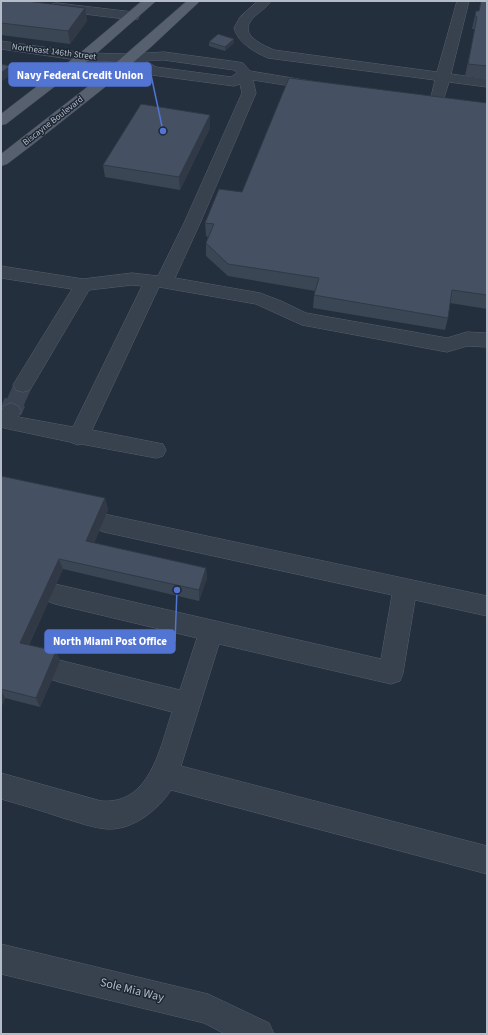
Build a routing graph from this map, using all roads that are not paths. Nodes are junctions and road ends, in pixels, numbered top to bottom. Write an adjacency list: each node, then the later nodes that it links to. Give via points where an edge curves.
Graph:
1 (148, 1): 6 (main road)
2 (194, 1): 10 (main road, Biscayne Boulevard)
3 (265, 1): 8 (street, via 240,28 241,34 251,43)
4 (463, 1): 12 (street)
5 (47, 6): 6 (street)
6 (133, 16): 9 (main road)
7 (1, 45): 9 (street, Northeast 146th Street)
8 (273, 55): 11 (street); 12 (street)
9 (84, 57): 10 (street, Northeast 146th Street); 18 (main road)
10 (131, 58): 11 (street, via 152,71 234,82); 19 (main road, Biscayne Boulevard, via 69,110)
11 (245, 74): 14 (street); 21 (street, via 249,94 187,236)
12 (443, 77): 13 (street); 16 (street)
13 (487, 83)
14 (328, 87)
15 (421, 99): 16 (street)
16 (437, 101): 17 (street)
17 (451, 103)
18 (1, 121)
19 (1, 160)
20 (2, 273): 22 (street)
21 (158, 281): 22 (street, via 132,279); 23 (street, via 260,299 302,319 359,330 447,345 467,339); 26 (street)
22 (83, 285): 24 (street)
23 (487, 340)
24 (24, 385)
25 (11, 410): 26 (street, via 6,419 11,424)
26 (78, 437): 27 (street)
27 (156, 450)
28 (104, 523): 29 (street)
29 (405, 588): 31 (street); 32 (street, via 391,673)
30 (55, 594): 32 (street)
31 (487, 606)
32 (211, 631): 34 (street)
33 (59, 671): 34 (street)
34 (187, 704): 35 (street)
35 (165, 775): 36 (street, via 149,797 133,809 114,815 95,814); 37 (street)
36 (1, 786)
37 (487, 860)
38 (1, 959): 39 (street, Sole Mia Way, via 208,1009)
39 (258, 1034)

